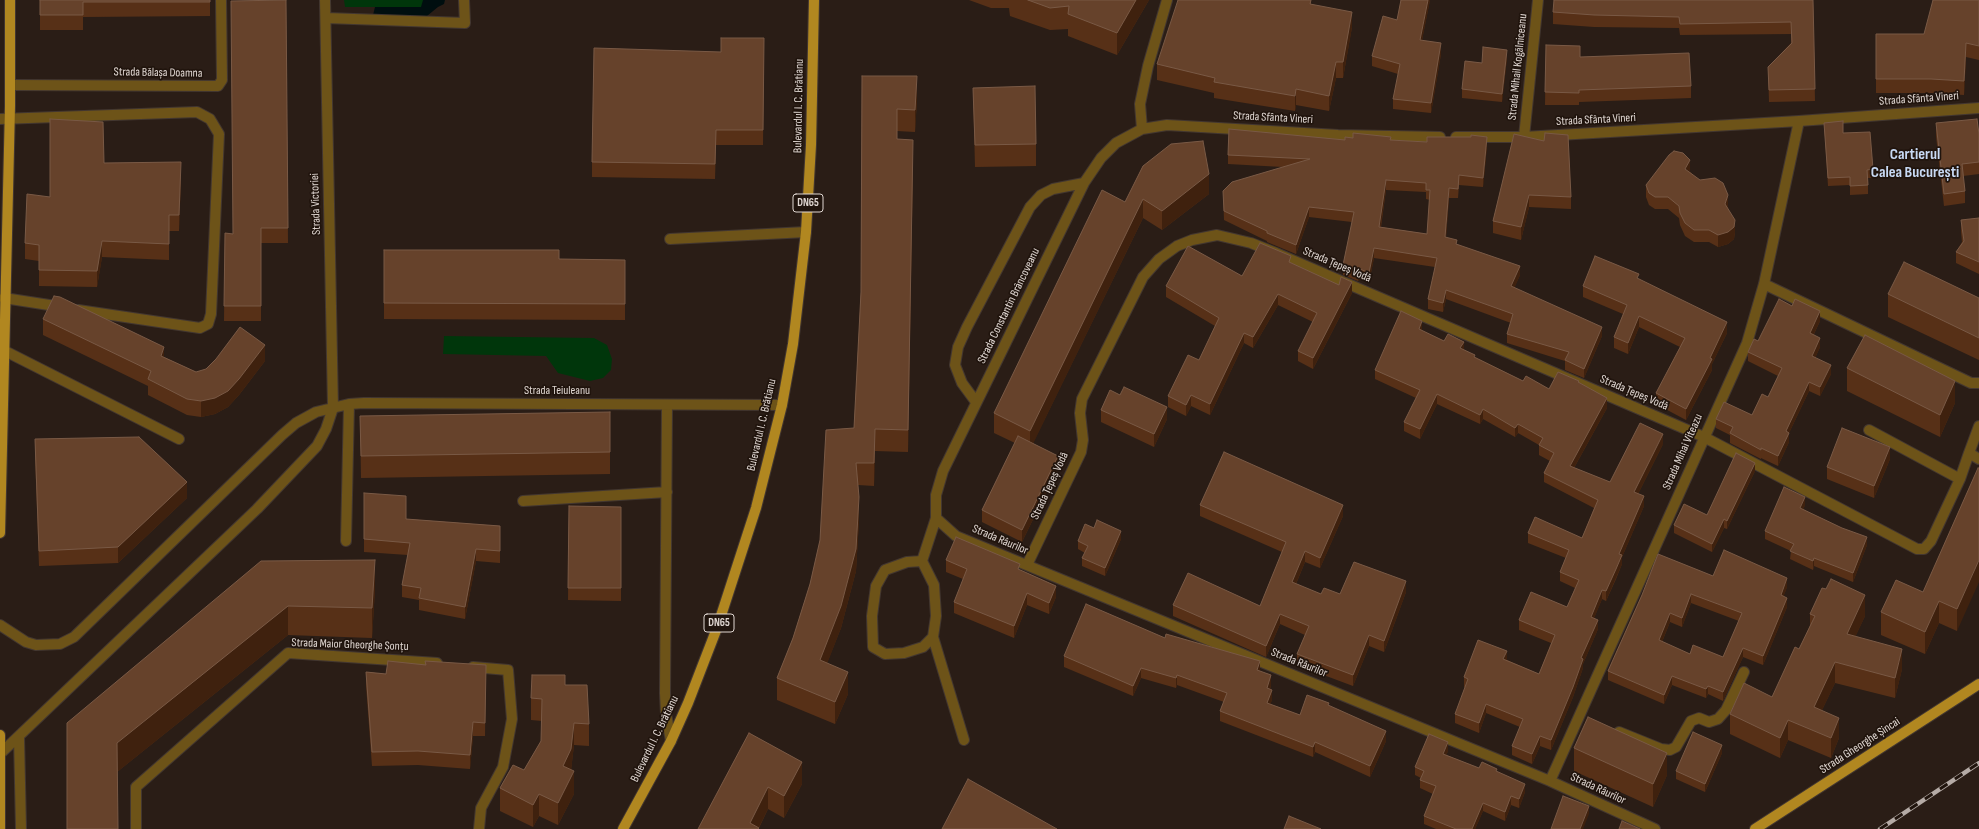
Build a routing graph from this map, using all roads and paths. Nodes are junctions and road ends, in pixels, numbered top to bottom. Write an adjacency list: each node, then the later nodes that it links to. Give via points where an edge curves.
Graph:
1 (10, 0): 9 (main road)
2 (221, 0): 9 (street, Strada Bălașa Doamna, via 222,80 218,86)
3 (325, 0): 8 (street, Strada Victoriei)
4 (464, 0): 8 (street, via 465,23)
5 (814, 0): 16 (main road, Bulevardul I. C. Brătianu / DN65, via 812,145)
6 (1167, 0): 13 (street, via 1140,104)
7 (1538, 0): 14 (street, Strada Mihail Kogălniceanu)
8 (326, 18): 27 (street, Strada Victoriei)
9 (10, 85): 11 (main road)
10 (1979, 108): 12 (street, Strada Sfânta Vineri)
11 (4, 119): 19 (main road); 19 (street, via 197,112 210,119 219,134 211,314 208,324 200,328)
12 (1800, 121): 14 (street, Strada Sfânta Vineri); 18 (street, Strada Mihai Viteazu)
13 (1142, 129): 14 (street, Strada Sfânta Vineri, via 1167,125 1338,135); 15 (street, Strada Constantin Brâncoveanu, via 1116,143 1101,158)
14 (1524, 137)
15 (1084, 183): 23 (street, Strada Constantin Brâncoveanu); 23 (street, via 1053,189 1030,207 967,327 958,347 956,365 962,383)
16 (806, 232): 17 (street); 26 (main road, Bulevardul I. C. Brătianu / DN65, via 794,344)
17 (670, 239)
18 (1764, 284): 22 (street, via 1865,336 1971,383); 30 (street, Strada Mihai Viteazu, via 1747,343)
19 (4, 298): 20 (main road)
20 (2, 331): 21 (main road)
21 (3, 350): 31 (street); 38 (main road)
22 (1979, 382)
23 (976, 402): 37 (street, Strada Constantin Brâncoveanu, via 943,471 936,495)
24 (349, 404): 25 (street, Strada Teiuleanu); 27 (street, Strada Teiuleanu); 39 (street)
25 (668, 405): 26 (street, Strada Teiuleanu); 35 (street)
26 (782, 405): 52 (main road, Bulevardul I. C. Brătianu / DN65, via 742,554 711,643)
27 (333, 408): 42 (street, Strada Teiuleanu, via 316,412 296,423 282,435 74,637 60,644 36,645 26,642); 50 (street, Strada Victoriei, via 326,429 312,452 257,509)
28 (1979, 426): 32 (street, Strada Țepeș Vodă)
29 (1869, 430): 34 (street)
30 (1704, 437): 34 (street, Strada Țepeș Vodă, via 1917,549 1924,549 1931,541); 41 (street, Strada Țepeș Vodă, via 1251,243 1217,235 1177,246 1158,259 1143,277 1082,399 1081,452); 54 (street, Strada Mihai Viteazu, via 1583,717)
31 (179, 439)
32 (1969, 454): 33 (street); 34 (street, Strada Țepeș Vodă)
33 (1979, 459)
34 (1960, 479)
35 (667, 492): 36 (street); 52 (street, via 665,693)
36 (523, 501)
37 (936, 518): 40 (street, Strada Constantin Brâncoveanu); 41 (street, Strada Râurilor, via 956,536)
38 (0, 533)
39 (346, 541)
40 (922, 561): 43 (street, via 934,585 936,616); 43 (street, via 907,562 885,570 876,586 872,616 873,647 885,654 904,653 923,647)
41 (1028, 565): 54 (street, Strada Râurilor)
42 (0, 625)
43 (933, 637): 51 (street)
44 (445, 664): 57 (street, Strada Maior Gheorghe Șonțu, via 288,653 136,787)
45 (461, 665): 58 (street, via 508,670 512,720 503,767 481,808)
46 (1744, 672): 48 (street, via 1726,710 1709,722 1699,718 1691,721 1676,747 1670,750 1661,749)
47 (1979, 684): 61 (main road, Strada Gheorghe Șincai)
48 (1607, 727)
49 (0, 735): 53 (main road)
50 (19, 737): 53 (street, Strada Victoriei); 56 (street)
51 (964, 740)
52 (671, 741): 59 (main road, Bulevardul I. C. Brătianu / DN65)
53 (0, 754): 55 (main road)
54 (1550, 781): 60 (street, Strada Râurilor)
55 (0, 829)
56 (21, 829)
57 (136, 829)
58 (479, 829)
59 (623, 829)
60 (1655, 829)
61 (1755, 829)

